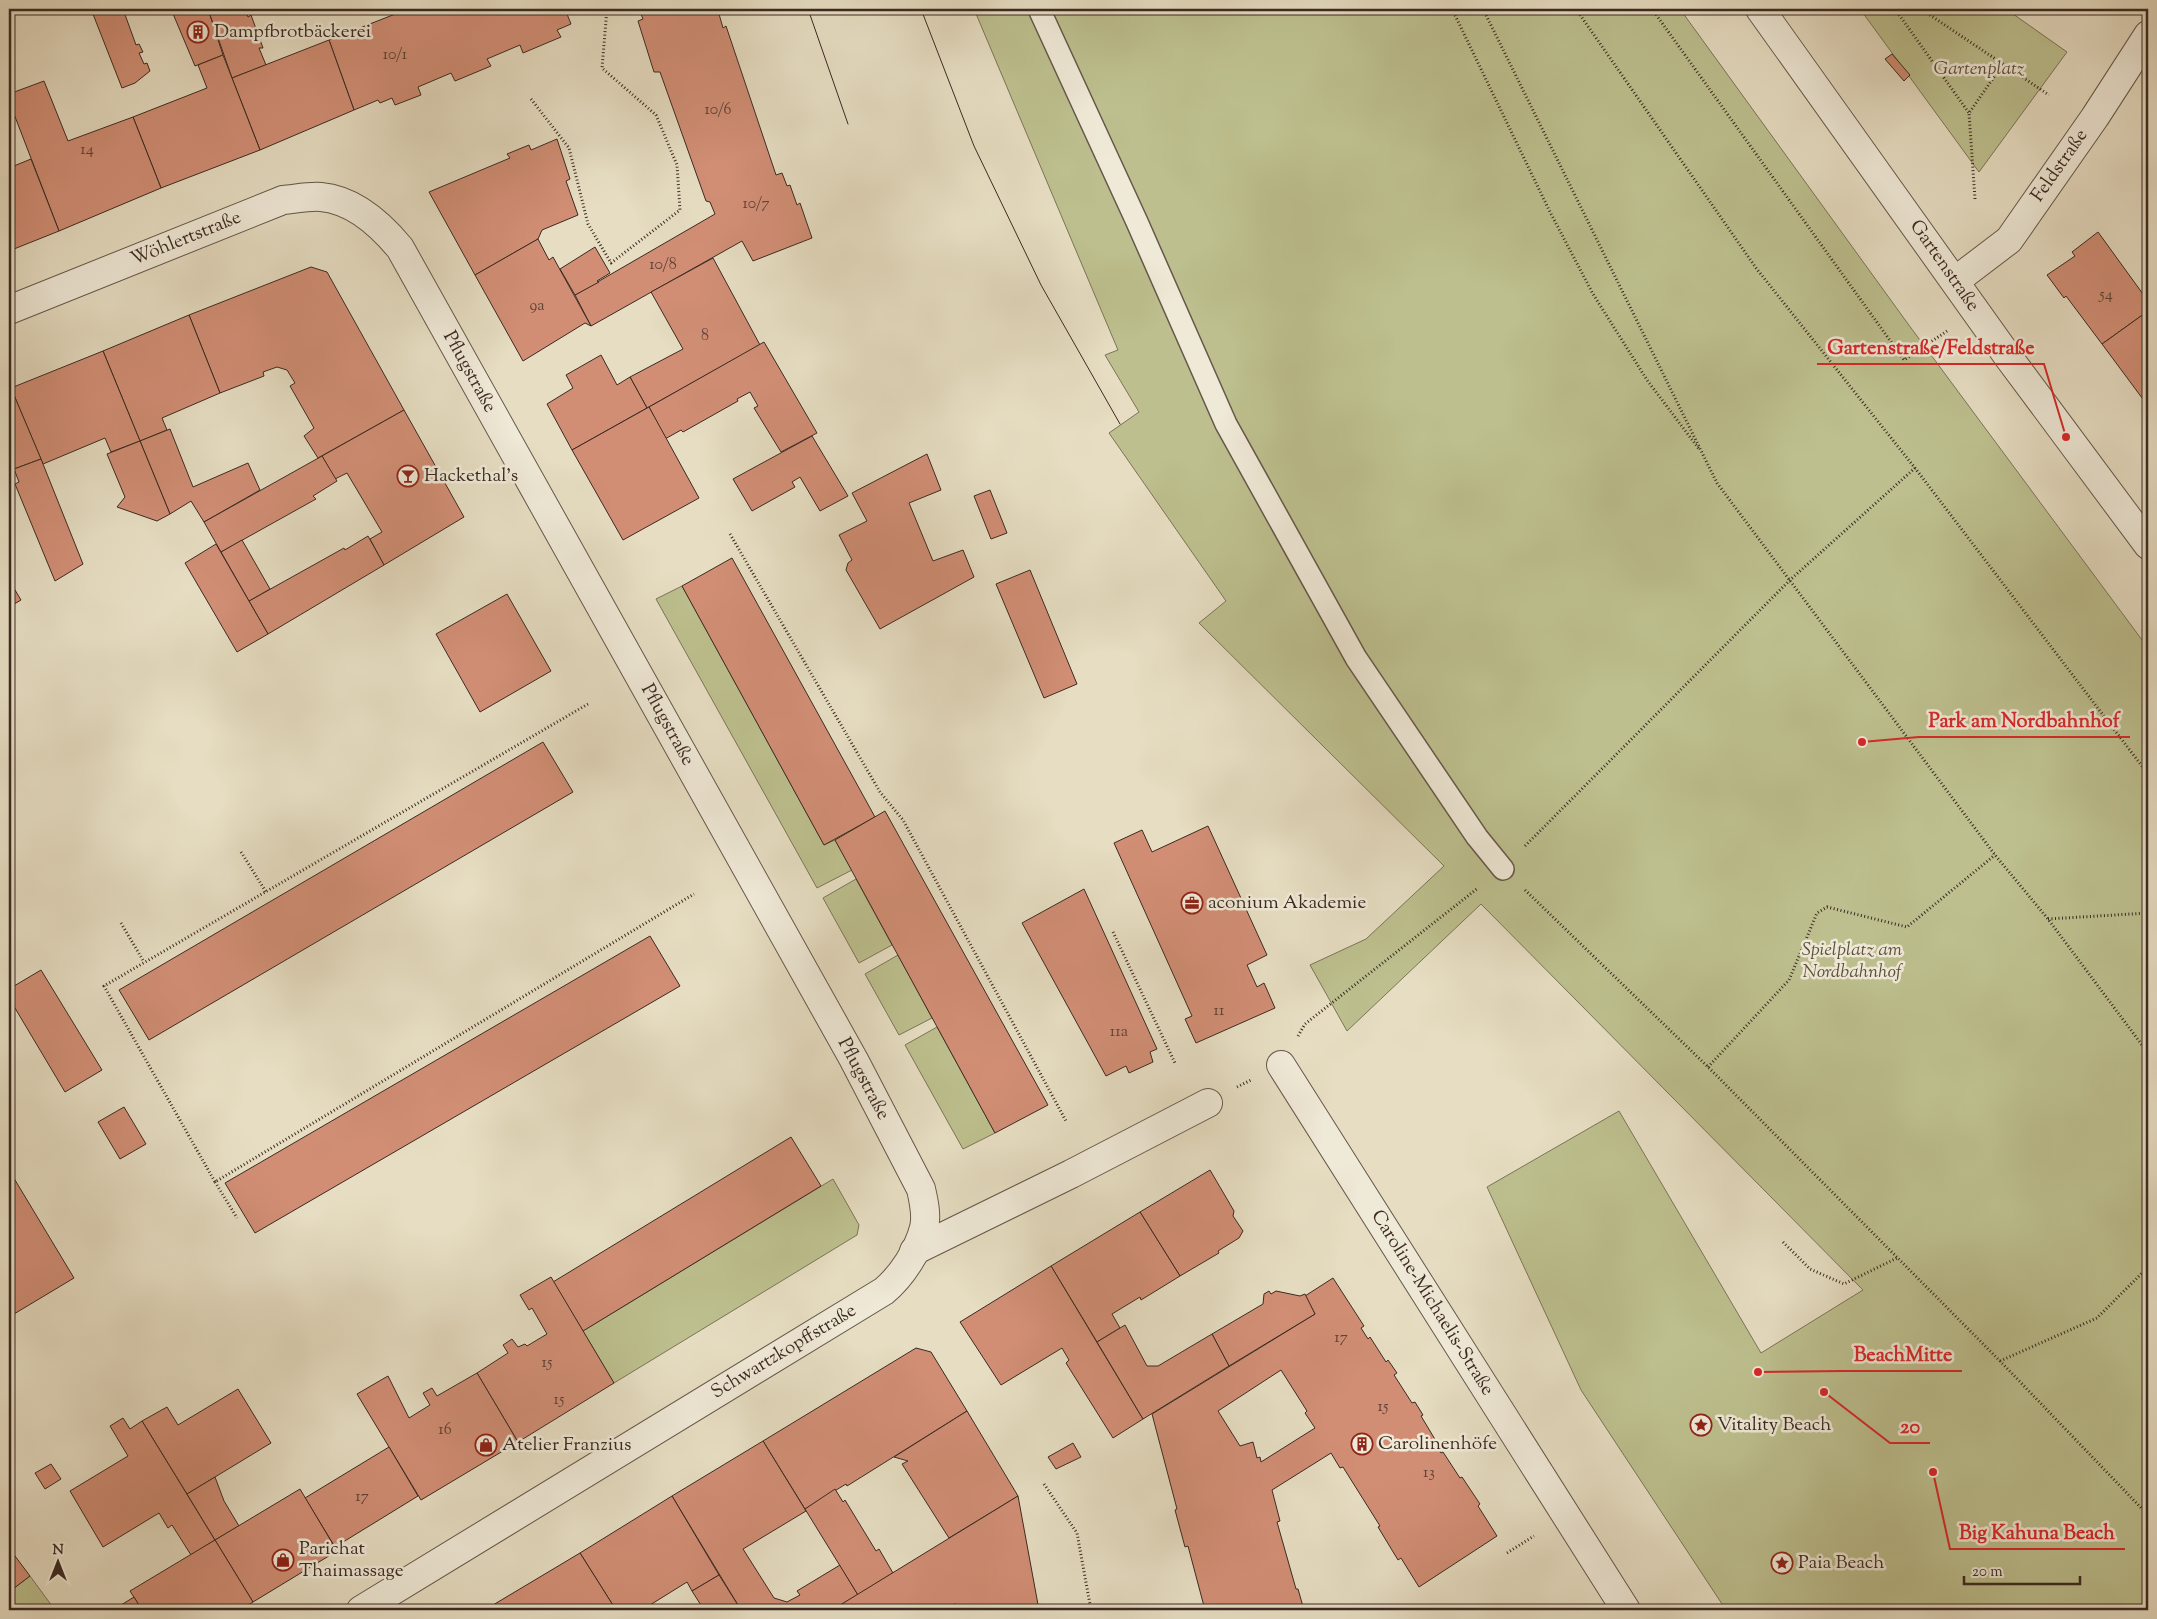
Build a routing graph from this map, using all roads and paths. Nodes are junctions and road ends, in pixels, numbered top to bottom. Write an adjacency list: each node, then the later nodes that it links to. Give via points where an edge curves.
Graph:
1 (607, 9): 13 (path, via 602,68 656,115 676,165 680,210 611,263 588,224 569,148)
2 (1039, 9): 29 (lane, via 1226,424 1356,658 1476,837)
3 (1452, 9): 20 (path, via 1593,294 1647,380)
4 (1483, 9): 20 (path)
5 (1576, 9): 21 (path, via 1756,268)
6 (1652, 9): 19 (path, via 1904,360)
7 (1760, 9): 17 (street, Gartenstraße)
8 (1895, 9): 14 (path)
9 (1921, 9): 11 (path)
10 (2148, 34): 17 (street, Feldstraße, via 2009,240)
11 (2003, 64): 12 (path); 14 (path)
12 (2050, 95)
13 (531, 99)
14 (1969, 114): 15 (path)
15 (1975, 199)
16 (366, 215): 18 (street, Wöhlertstraße, via 344,203 322,197 283,200); 46 (street, Pflugstraße, via 400,248 863,1077 921,1189 925,1205 924,1228)
17 (1955, 281): 19 (street, Gartenstraße)
18 (9, 310)
19 (1976, 310): 23 (street, Gartenstraße)
20 (1704, 456): 24 (path, via 1717,483)
21 (1915, 468): 24 (path); 26 (path)
22 (730, 534): 42 (path, via 880,792 903,820)
23 (2148, 545)
24 (1790, 580): 28 (path); 29 (path)
25 (588, 704): 30 (path)
26 (2148, 774)
27 (241, 852): 30 (path)
28 (1995, 855): 33 (path); 40 (path, via 1908,927 1827,907 1817,913 1789,980)
29 (1503, 868): 39 (path, via 1305,1024); 40 (path)
30 (266, 892): 36 (path)
31 (694, 894): 43 (path)
32 (2148, 914): 33 (path)
33 (2048, 919): 37 (path)
34 (121, 923): 36 (path)
35 (1113, 932): 38 (path)
36 (144, 962): 43 (path, via 104,986)
37 (2148, 1054)
38 (1175, 1063)
39 (1281, 1065): 41 (path); 58 (street, Caroline-Michaelis-Straße)
40 (1708, 1067): 47 (path)
41 (1208, 1103): 46 (street)
42 (1066, 1121)
43 (215, 1182): 44 (path)
44 (237, 1218)
45 (1783, 1242): 47 (path, via 1810,1269 1844,1284)
46 (914, 1251): 54 (street, Schwartzkopffstraße, via 904,1269 884,1291)
47 (1897, 1258): 49 (path)
48 (2148, 1267): 49 (path, via 2097,1318)
49 (2000, 1361): 51 (path)
50 (1044, 1484): 57 (path, via 1077,1533)
51 (2148, 1515)
52 (1534, 1536): 53 (path)
53 (1507, 1553)
54 (361, 1610)
55 (948, 1610): 56 (path)
56 (952, 1610)
57 (1091, 1610)
58 (1626, 1610)

